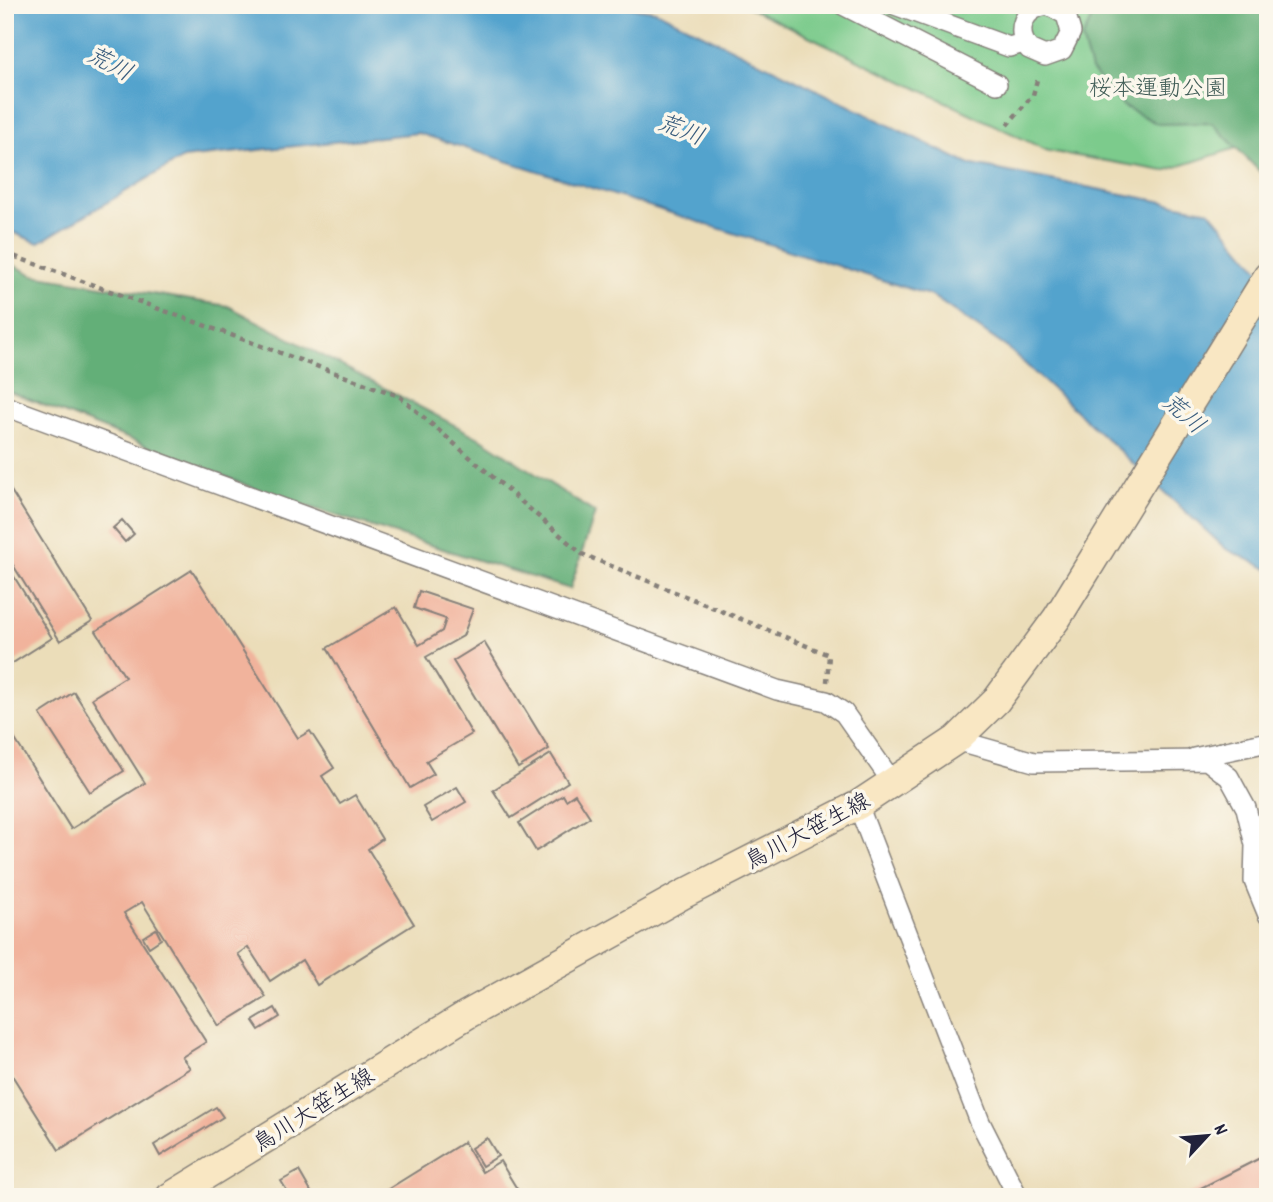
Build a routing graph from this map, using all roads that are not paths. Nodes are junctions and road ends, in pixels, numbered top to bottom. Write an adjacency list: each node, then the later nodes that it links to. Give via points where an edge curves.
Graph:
1 (843, 5): 5 (street)
2 (895, 5): 4 (street, via 1009,47)
3 (1047, 5): 4 (street, via 1024,17 1021,28); 4 (street, via 1066,15 1071,36 1055,54)
4 (1030, 48)
5 (997, 84)
6 (1268, 276): 8 (street, 鳥川大笹生線, via 1057,618 996,701)
7 (5, 406): 11 (street, via 764,685 826,701 844,713)
8 (956, 740): 10 (street, via 1034,762); 11 (street, 鳥川大笹生線)
9 (1268, 742): 10 (street)
10 (1188, 760): 13 (street, via 1208,760 1229,777 1246,808 1255,845 1254,881)
11 (893, 783): 12 (street, 鳥川大笹生線)
12 (858, 805): 14 (street, 鳥川大笹生線, via 684,894 468,1014); 15 (street, via 980,1122)
13 (1268, 915)
14 (172, 1196)
15 (1018, 1197)

